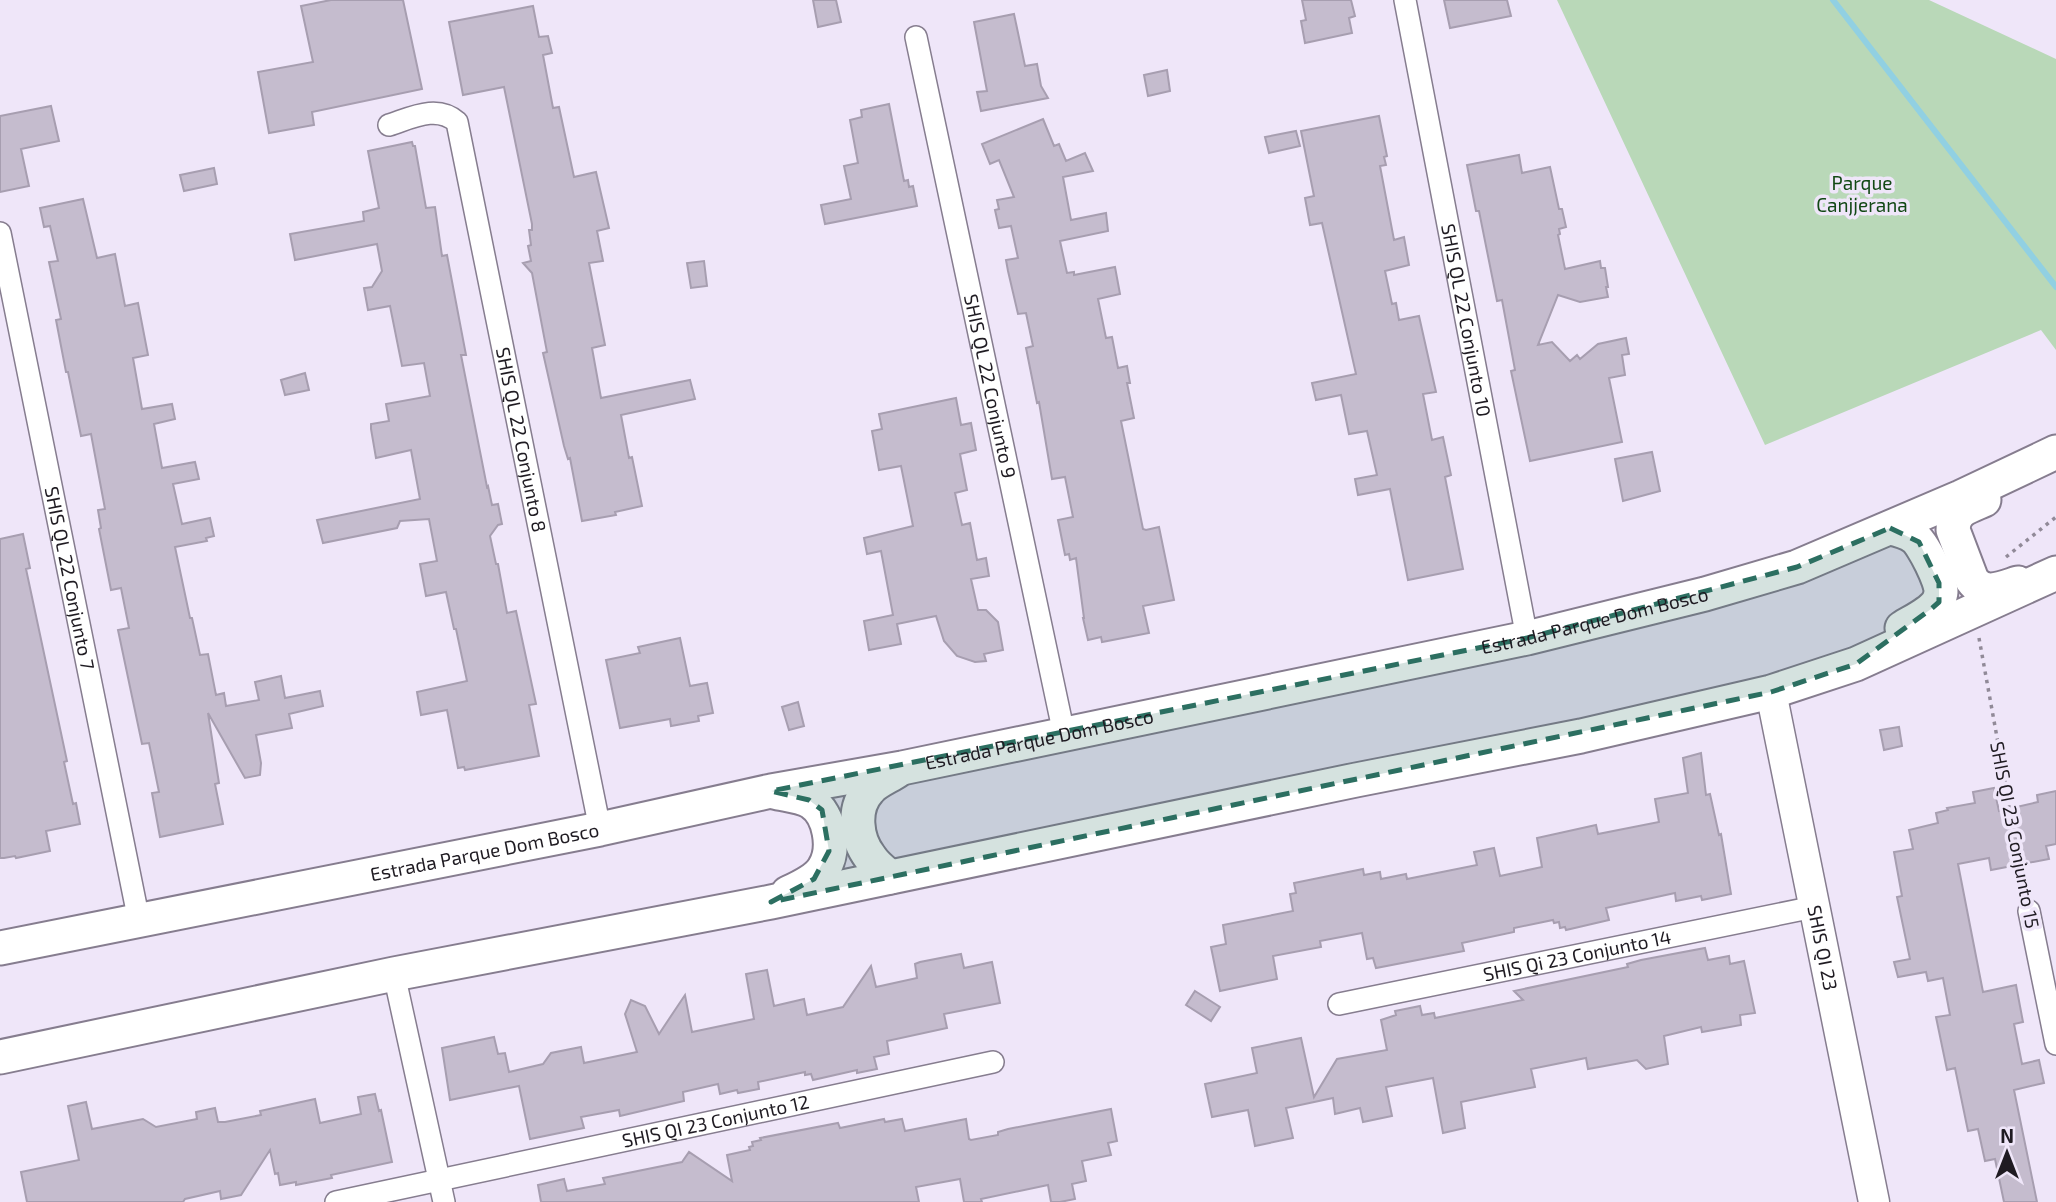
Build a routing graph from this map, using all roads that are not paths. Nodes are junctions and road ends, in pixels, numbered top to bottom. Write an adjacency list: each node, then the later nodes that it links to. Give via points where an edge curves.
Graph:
1 (1405, 0): 9 (street, SHIS QL 22 Conjunto 10)
2 (916, 37): 12 (street, SHIS QL 22 Conjunto 9)
3 (389, 125): 15 (street, SHIS QL 22 Conjunto 8, via 426,114 450,116 457,122)
4 (0, 233): 20 (street, SHIS QL 22 Conjunto 7)
5 (2056, 452): 7 (main road, Estrada Parque Dom Bosco)
6 (2056, 460): 8 (main road, via 2035,477 1960,511 1953,530 1976,586 1993,591)
7 (1890, 528): 9 (main road, Estrada Parque Dom Bosco, via 1797,567); 10 (main road, via 1919,542 1940,583 1939,602)
8 (2056, 572): 10 (main road)
9 (1527, 638): 12 (main road, Estrada Parque Dom Bosco)
10 (1856, 664): 11 (main road)
11 (1771, 692): 16 (main road, via 1581,736); 18 (street, SHIS QI 23)
12 (1064, 734): 13 (main road, Estrada Parque Dom Bosco)
13 (902, 768): 14 (main road, Estrada Parque Dom Bosco); 16 (main road, via 869,788 860,802 857,824 870,858)
14 (771, 791): 15 (main road, Estrada Parque Dom Bosco); 17 (main road, via 809,800 822,810 829,851 825,867 814,879)
15 (600, 829): 20 (main road, Estrada Parque Dom Bosco)
16 (890, 877): 17 (main road)
17 (771, 902): 22 (main road)
18 (1814, 907): 23 (street, SHIS Qi 23 Conjunto 14); 29 (street, SHIS QI 23)
19 (2029, 912): 24 (street, SHIS QI 23 Conjunto 15)
20 (139, 921): 21 (main road, Estrada Parque Dom Bosco)
21 (0, 948)
22 (394, 974): 25 (main road); 27 (street)
23 (1339, 1004)
24 (2056, 1044)
25 (0, 1057)
26 (993, 1062): 27 (street, SHIS QI 23 Conjunto 12)
27 (442, 1192): 28 (street, SHIS QI 23 Conjunto 12)
28 (336, 1202)
29 (1874, 1202)

